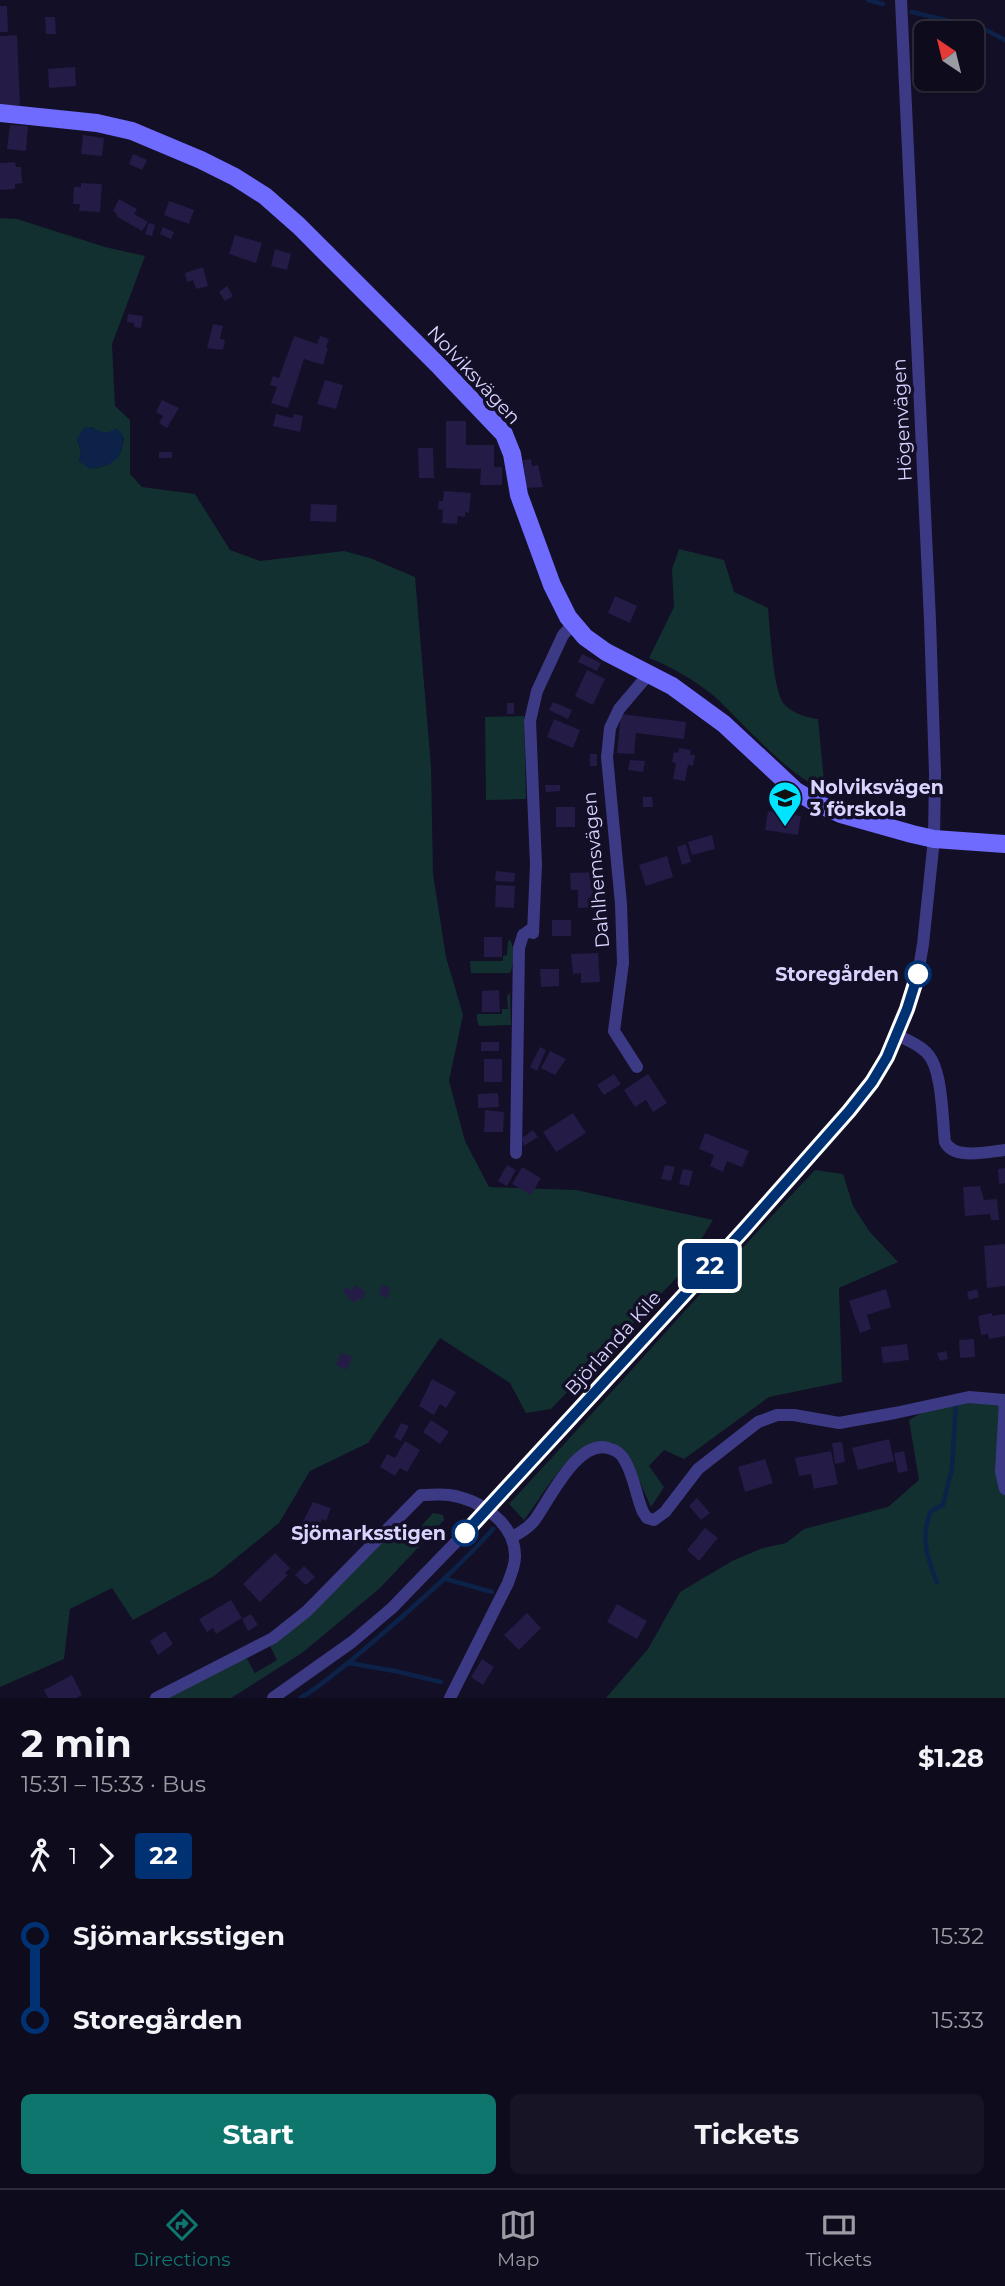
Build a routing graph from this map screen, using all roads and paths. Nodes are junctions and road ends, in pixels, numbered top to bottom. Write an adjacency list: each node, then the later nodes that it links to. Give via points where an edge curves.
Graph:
1 (901, 0): 5 (street, Högenvägen, via 930,620)
2 (0, 113): 3 (street, Nolviksvägen, via 132,131 235,177 291,219 504,434 536,543)
3 (573, 624): 4 (street, Nolviksvägen, via 606,652); 10 (street, via 563,635 537,691 530,721 536,865 533,931 523,935 519,948)
4 (648, 675): 5 (street, Nolviksvägen, via 672,686 724,724 796,791 841,814); 8 (street, Dahlhemsvägen, via 619,709 610,728 607,757 623,963 614,1031)
5 (934, 839): 6 (street, Nolviksvägen); 7 (street, Björlanda Kile, via 918,974)
6 (1005, 844)
7 (897, 1035): 9 (street, via 926,1052 934,1066 948,1148 967,1153); 13 (street, Björlanda Kile, via 872,1082 849,1111)
8 (636, 1067)
9 (1005, 1150)
10 (516, 1153)
11 (1005, 1400): 12 (street, via 1001,1472); 14 (street, via 969,1397 839,1423 777,1415 758,1422 698,1469 654,1520 643,1512 625,1460 618,1452 601,1447 582,1454 533,1521)
12 (1005, 1489)
13 (488, 1509): 14 (street); 15 (street, via 450,1495 421,1495 307,1611 273,1638); 16 (street, Björlanda Kile, via 392,1608)
14 (512, 1537): 17 (street, via 514,1567)
15 (156, 1698)
16 (273, 1698)
17 (450, 1698)

